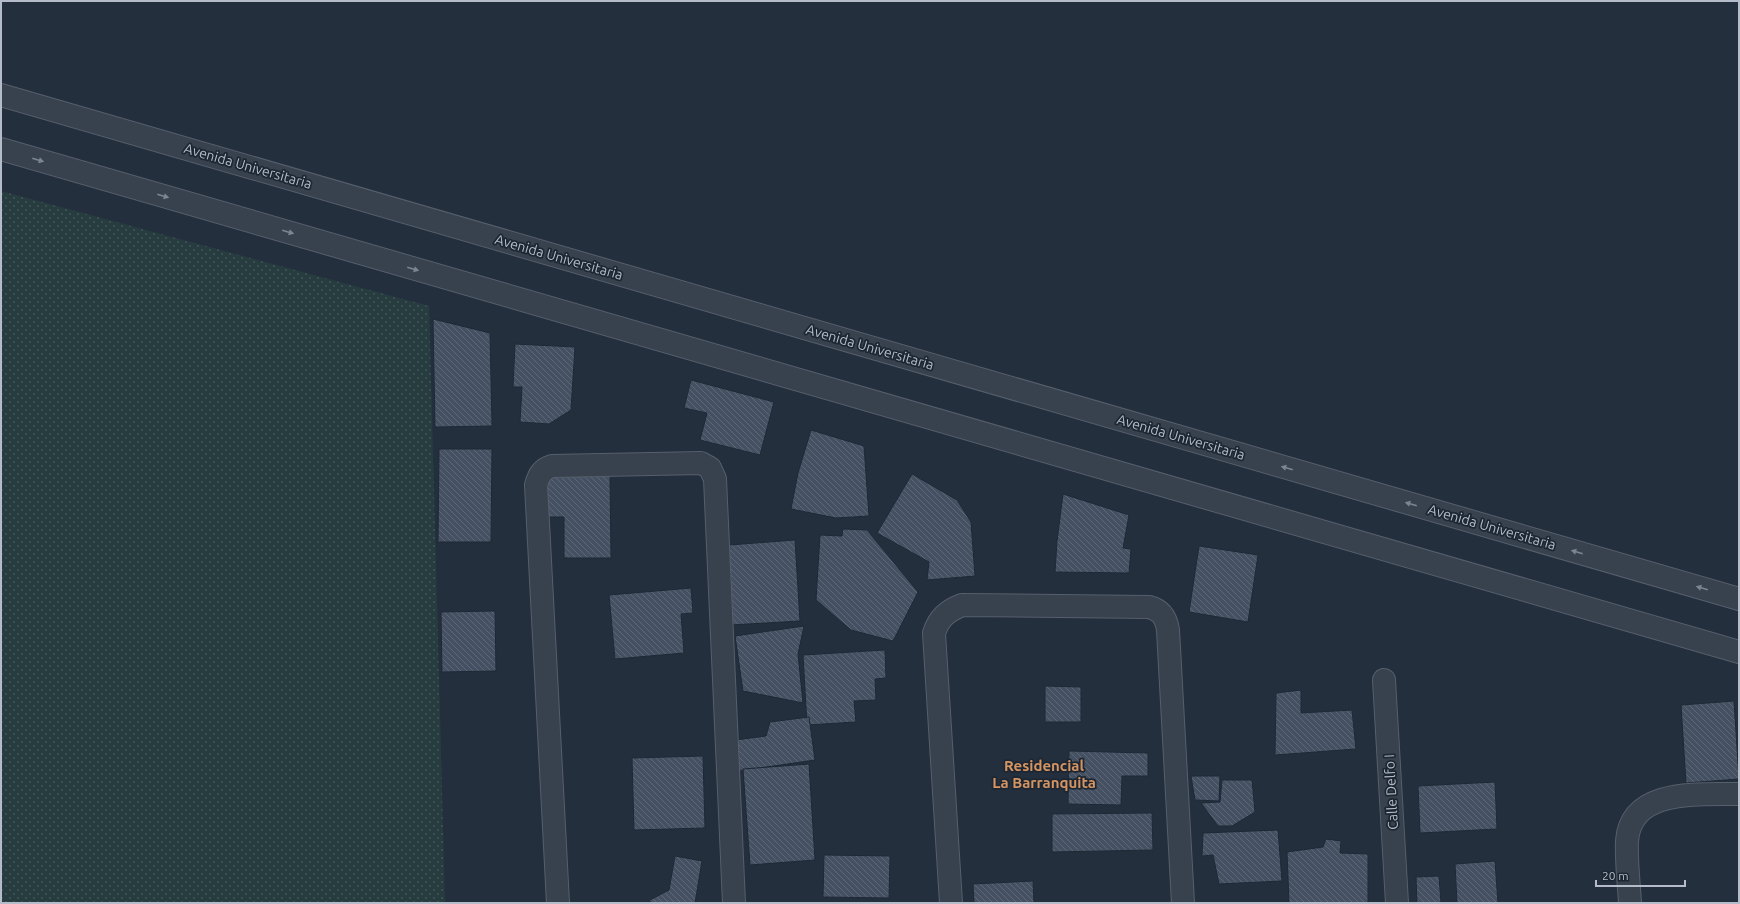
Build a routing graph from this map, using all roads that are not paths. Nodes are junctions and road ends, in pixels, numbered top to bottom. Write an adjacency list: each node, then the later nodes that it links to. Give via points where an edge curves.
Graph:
1 (1, 94): 3 (street, Avenida Universitaria, one-way to 1)
2 (1, 149): 4 (street, one-way to 4)
3 (1739, 598)
4 (1739, 652)
5 (1384, 680): 11 (street, Calle Delfo I)
6 (1739, 794): 12 (street, via 1671,796 1655,801 1640,810 1627,840)
7 (558, 903): 8 (street, via 536,485 545,468 552,466 701,463 710,468 715,479)
8 (734, 903)
9 (952, 903): 10 (street, via 934,633 937,623 943,616 962,605 1149,607 1157,609 1163,615 1168,630)
10 (1183, 903)
11 (1397, 903)
12 (1630, 903)

